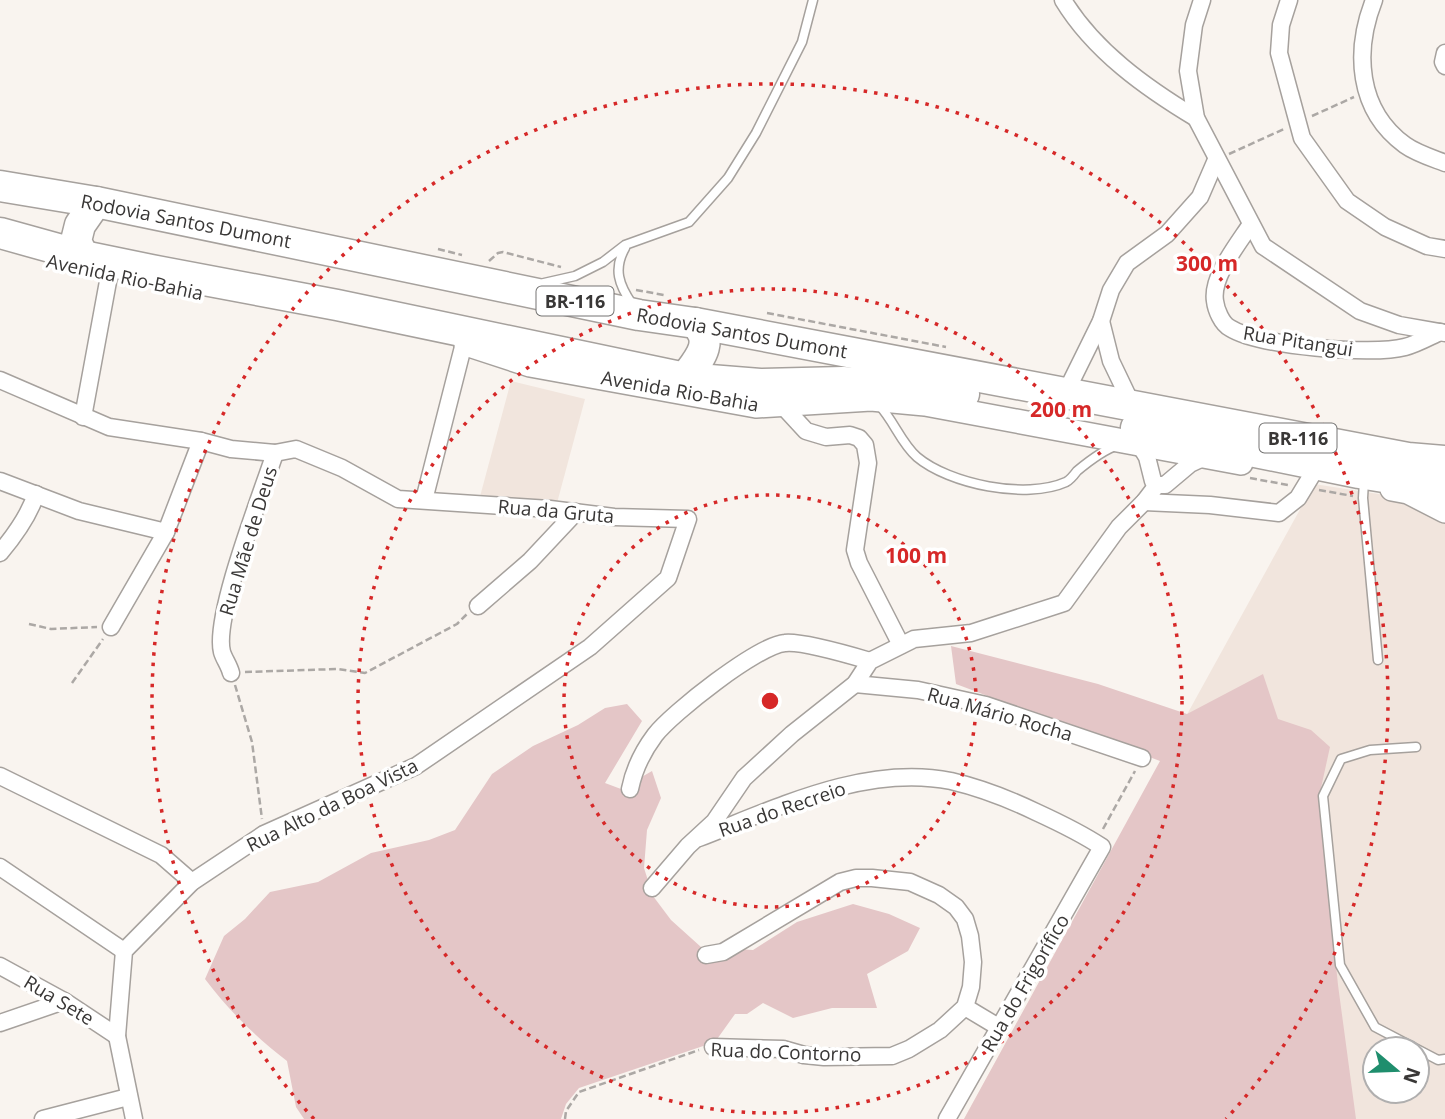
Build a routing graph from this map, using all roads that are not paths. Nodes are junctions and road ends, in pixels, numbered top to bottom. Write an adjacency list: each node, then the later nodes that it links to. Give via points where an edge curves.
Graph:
1 (814, 0): 15 (lane, via 802,42 729,178 689,222)
2 (1063, 0): 8 (street, via 1078,24 1149,90)
3 (1202, 0): 8 (street, via 1188,71)
4 (1289, 0): 17 (street, via 1279,53 1302,138 1347,201 1385,227)
5 (1374, 0): 10 (street, via 1366,21 1362,61 1368,100 1405,145)
6 (1445, 53): 7 (street)
7 (1445, 66)
8 (1196, 118): 9 (street)
9 (1216, 160): 13 (street); 24 (street, via 1200,197 1167,234 1127,263 1111,290)
10 (1445, 163)
11 (0, 186): 12 (highway, Rodovia Santos Dumont / BR-116)
12 (96, 202): 18 (highway, via 80,225 76,241); 20 (highway, Rodovia Santos Dumont / BR-116)
13 (1251, 224): 26 (street, via 1263,246 1360,311 1399,325); 26 (street, Rua Pitangui, via 1215,289 1219,314 1228,328 1301,345 1371,352 1406,347)
14 (0, 233): 18 (highway, Rodovia Santos Dumont / BR-116)
15 (625, 245): 20 (lane, via 580,274 547,283); 23 (lane, via 618,265 622,288)
16 (0, 248): 21 (street, Avenida Rio-Bahia)
17 (1445, 249)
18 (83, 256): 19 (highway, Rodovia Santos Dumont / BR-116)
19 (151, 270): 22 (highway); 29 (highway, Rodovia Santos Dumont / BR-116, via 337,305)
20 (482, 270): 23 (highway, Rodovia Santos Dumont / BR-116)
21 (109, 276): 22 (street, Avenida Rio-Bahia); 35 (street)
22 (186, 290): 27 (street, Avenida Rio-Bahia)
23 (639, 315): 25 (highway, Rodovia Santos Dumont / BR-116)
24 (1101, 321): 31 (street); 34 (street, via 1111,361)
25 (695, 323): 29 (highway, via 706,343 700,357); 31 (highway, Rodovia Santos Dumont / BR-116)
26 (1442, 332)
27 (464, 343): 29 (street, Avenida Rio-Bahia, via 530,365); 47 (street)
28 (0, 380): 35 (street, Rua da Gruta)
29 (672, 380): 30 (highway, Rodovia Santos Dumont / BR-116); 33 (street, Avenida Rio-Bahia, via 755,406)
30 (760, 384): 33 (highway, via 776,394); 41 (highway, Rodovia Santos Dumont / BR-116, via 843,382 937,389)
31 (1065, 394): 34 (highway, Rodovia Santos Dumont / BR-116)
32 (871, 399): 33 (street, Avenida Rio-Bahia); 37 (street, Avenida Rio-Bahia, via 925,404); 37 (lane, via 917,457 963,480 997,487 1032,488 1067,481 1114,446)
33 (782, 405): 56 (street, via 806,431 826,437 850,435 865,445 868,463 855,550)
34 (1133, 407): 40 (highway, Rodovia Santos Dumont / BR-116)
35 (83, 417): 36 (street, Rua da Gruta, via 109,427)
36 (201, 441): 38 (street, Rua da Gruta); 52 (street)
37 (1135, 443): 39 (street, Avenida Rio-Bahia); 44 (street, via 1147,457)
38 (275, 453): 47 (street, Rua da Gruta, via 296,449 398,499); 59 (street, Rua Mãe de Deus, via 223,619 222,652)
39 (1206, 457): 41 (street, Avenida Rio-Bahia); 44 (street, via 1165,485)
40 (1445, 461)
41 (1315, 469): 42 (highway, Rodovia Santos Dumont / BR-116); 48 (street, via 1298,498 1279,513)
42 (1362, 478): 45 (highway, Rodovia Santos Dumont / BR-116); 49 (street, via 1408,492); 57 (lane)
43 (0, 481): 46 (street)
44 (1157, 485): 48 (street)
45 (1445, 487)
46 (36, 494): 52 (street, via 79,511); 53 (street)
47 (424, 500): 50 (street, Rua da Gruta)
48 (1144, 502): 56 (street, via 1119,527 1064,603 971,633 914,639)
49 (1445, 511)
50 (576, 512): 51 (street, Rua da Gruta); 54 (street, via 530,561)
51 (688, 519): 68 (street, Rua Alto da Boa Vista, via 668,578 590,647 416,766 264,834)
52 (166, 532): 55 (street)
53 (0, 553)
54 (478, 606)
55 (111, 627)
56 (901, 645): 58 (street)
57 (1378, 660)
58 (870, 661): 60 (street); 64 (street, via 787,642 768,647 729,671 656,733)
59 (231, 673)
60 (855, 684): 62 (street, Rua Mário Rocha, via 986,705); 65 (street, via 744,778)
61 (1416, 747): 79 (lane, via 1370,750 1341,759 1323,796 1340,965 1375,1027 1438,1060)
62 (1142, 758)
63 (0, 776): 68 (street, via 161,855)
64 (630, 789)
65 (699, 838): 66 (street, Rua do Recreio, via 803,798 855,784 921,779 948,781 1002,796); 69 (street)
66 (1102, 847): 76 (street, Rua do Frigorífico)
67 (0, 867): 70 (street)
68 (192, 882): 70 (street, Rua Alto da Boa Vista)
69 (652, 888)
70 (124, 951): 77 (street)
71 (706, 956): 74 (street, via 723,952 840,882 872,878 910,882 940,895 965,919 973,962)
72 (0, 966): 73 (street, Rua Sete)
73 (64, 1001): 75 (street); 77 (street, Rua Sete)
74 (965, 1007): 76 (street); 78 (street, Rua do Contorno, via 940,1030 892,1056 824,1057 783,1049)
75 (0, 1023)
76 (1000, 1028): 83 (street, Rua do Frigorífico)
77 (117, 1036): 80 (street)
78 (713, 1047)
79 (1445, 1059)
80 (128, 1097): 81 (street); 82 (street)
81 (43, 1119)
82 (134, 1119)
83 (947, 1119)

